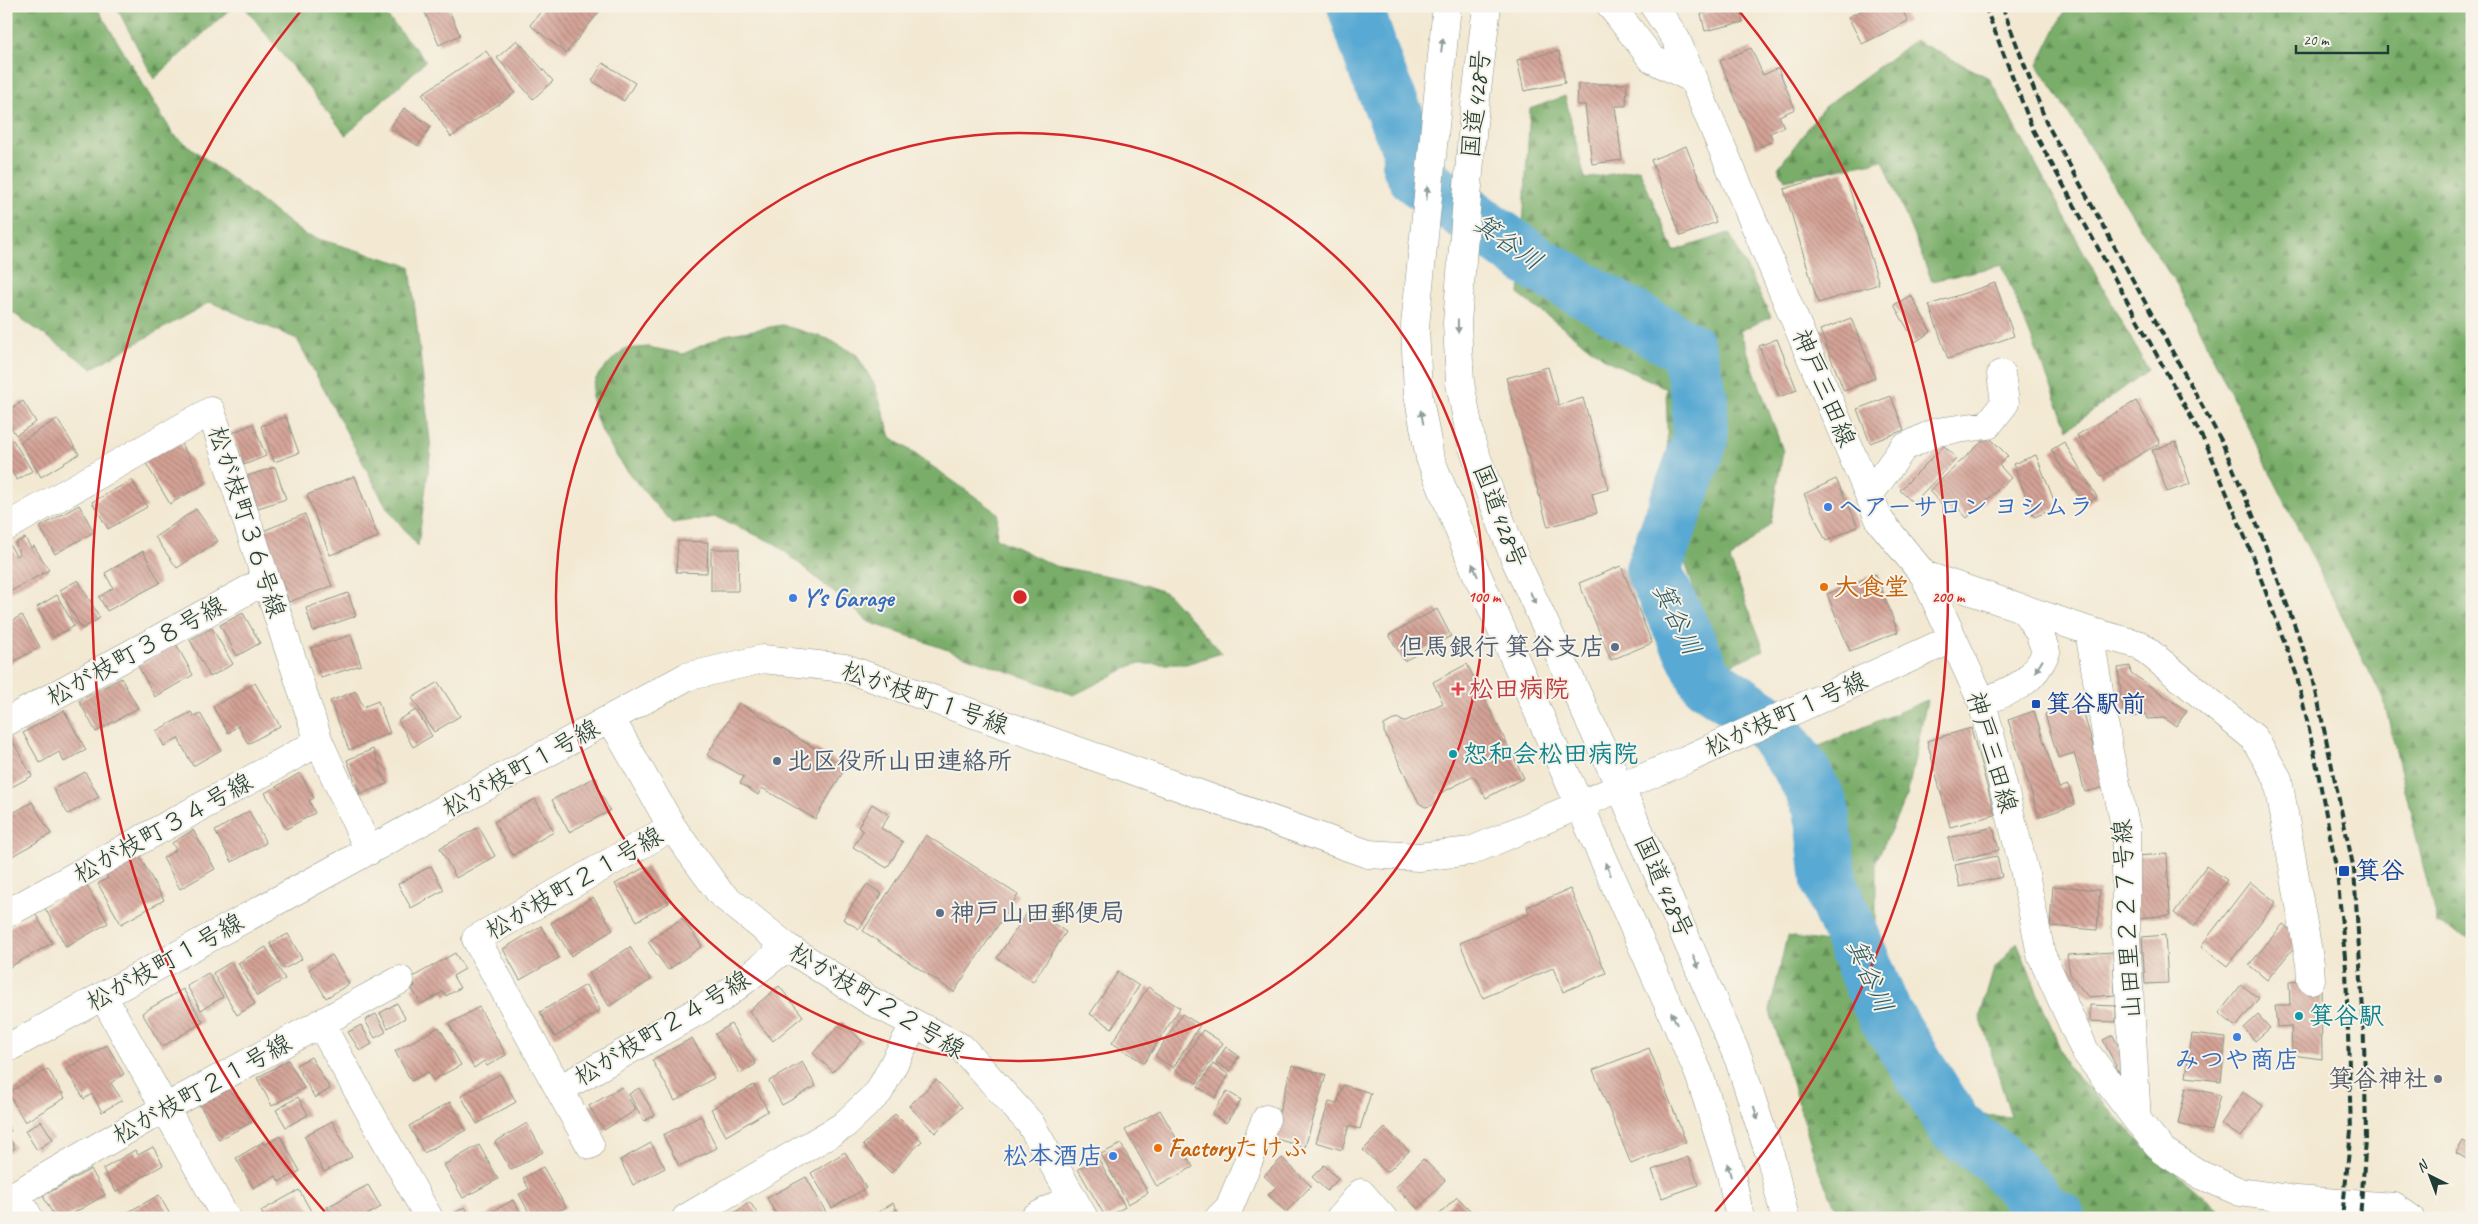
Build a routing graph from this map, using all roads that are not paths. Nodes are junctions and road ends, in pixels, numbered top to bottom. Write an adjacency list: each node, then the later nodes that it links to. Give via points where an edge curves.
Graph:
1 (1447, 6): 19 (main road, 国道428号, one-way to 1, via 1476,572 1430,458 1418,394 1415,326)
2 (1487, 6): 18 (main road, 国道428号, one-way to 18, via 1460,278 1457,323 1460,383 1472,445 1515,559)
3 (1611, 6): 5 (main road, via 1652,59)
4 (1654, 6): 5 (main road, 神戸三田線, via 1676,39)
5 (1693, 79): 7 (main road, 神戸三田線)
6 (2001, 374): 7 (main road, via 2005,403 1988,425 1936,432 1903,448)
7 (1869, 495): 9 (main road, 神戸三田線, via 1880,521)
8 (6, 527): 10 (main road, 松が枝町３６号線, via 211,411)
9 (1924, 575): 11 (main road); 13 (main road, 神戸三田線)
10 (266, 580): 16 (main road, 松が枝町３８号線); 17 (main road, 松が枝町３６号線)
11 (2023, 608): 12 (main road); 14 (main road, one-way to 14, via 2039,632 2046,652 2039,670 2016,689)
12 (2089, 631): 25 (main road, via 2140,645 2254,738 2278,779); 33 (main road, 山田里２２７号線, via 2126,830 2126,938)
13 (1952, 639): 14 (main road, 神戸三田線); 18 (main road, 松が枝町１号線)
14 (1982, 702): 33 (main road, 神戸三田線, via 2024,869 2041,954 2085,1051)
15 (612, 719): 19 (main road, 松が枝町１号線, via 686,677 763,659 845,668 1368,854 1419,857 1471,851); 20 (main road, 松が枝町２２号線); 21 (main road, 松が枝町１号線)
16 (6, 722)
17 (319, 742): 21 (main road, 松が枝町３６号線); 22 (main road, 松が枝町３４号線)
18 (1621, 789): 19 (main road, 松が枝町１号線); 46 (main road, 国道428号, one-way to 46, via 1739,1060 1772,1162)
19 (1580, 806): 45 (main road, 国道428号, one-way to 19, via 1731,1174 1699,1074)
20 (672, 827): 23 (main road, 松が枝町２２号線, via 720,893); 30 (main road, 松が枝町２１号線, via 476,939)
21 (369, 851): 26 (main road, 松が枝町１号線)
22 (6, 914)
23 (787, 947): 28 (main road, 松が枝町２２号線); 30 (main road, 松が枝町２４号線, via 724,997)
24 (400, 980): 27 (main road, 松が枝町２１号線)
25 (2311, 980)
26 (103, 996): 29 (main road, 松が枝町１号線); 31 (main road)
27 (320, 1023): 31 (main road, 松が枝町２１号線); 39 (main road)
28 (914, 1025): 36 (main road, 松が枝町２２号線, via 962,1048 1030,1123); 40 (main road, via 879,1092 843,1126)
29 (6, 1049)
30 (560, 1089): 34 (main road)
31 (165, 1108): 35 (main road, 松が枝町２１号線); 38 (main road)
32 (1266, 1119): 42 (main road, via 1229,1208)
33 (2137, 1120): 37 (main road, 神戸三田線, via 2162,1150 2201,1175 2240,1192)
34 (590, 1145)
35 (17, 1204)
36 (1078, 1207): 41 (main road)
37 (2296, 1209): 47 (main road, 神戸三田線, via 2394,1206)
38 (226, 1218)
39 (429, 1218)
40 (686, 1218)
41 (1034, 1218)
42 (1220, 1218)
43 (1340, 1218): 44 (main road, via 1360,1193)
44 (1383, 1218)
45 (1740, 1218)
46 (1785, 1218)
47 (2410, 1218)

